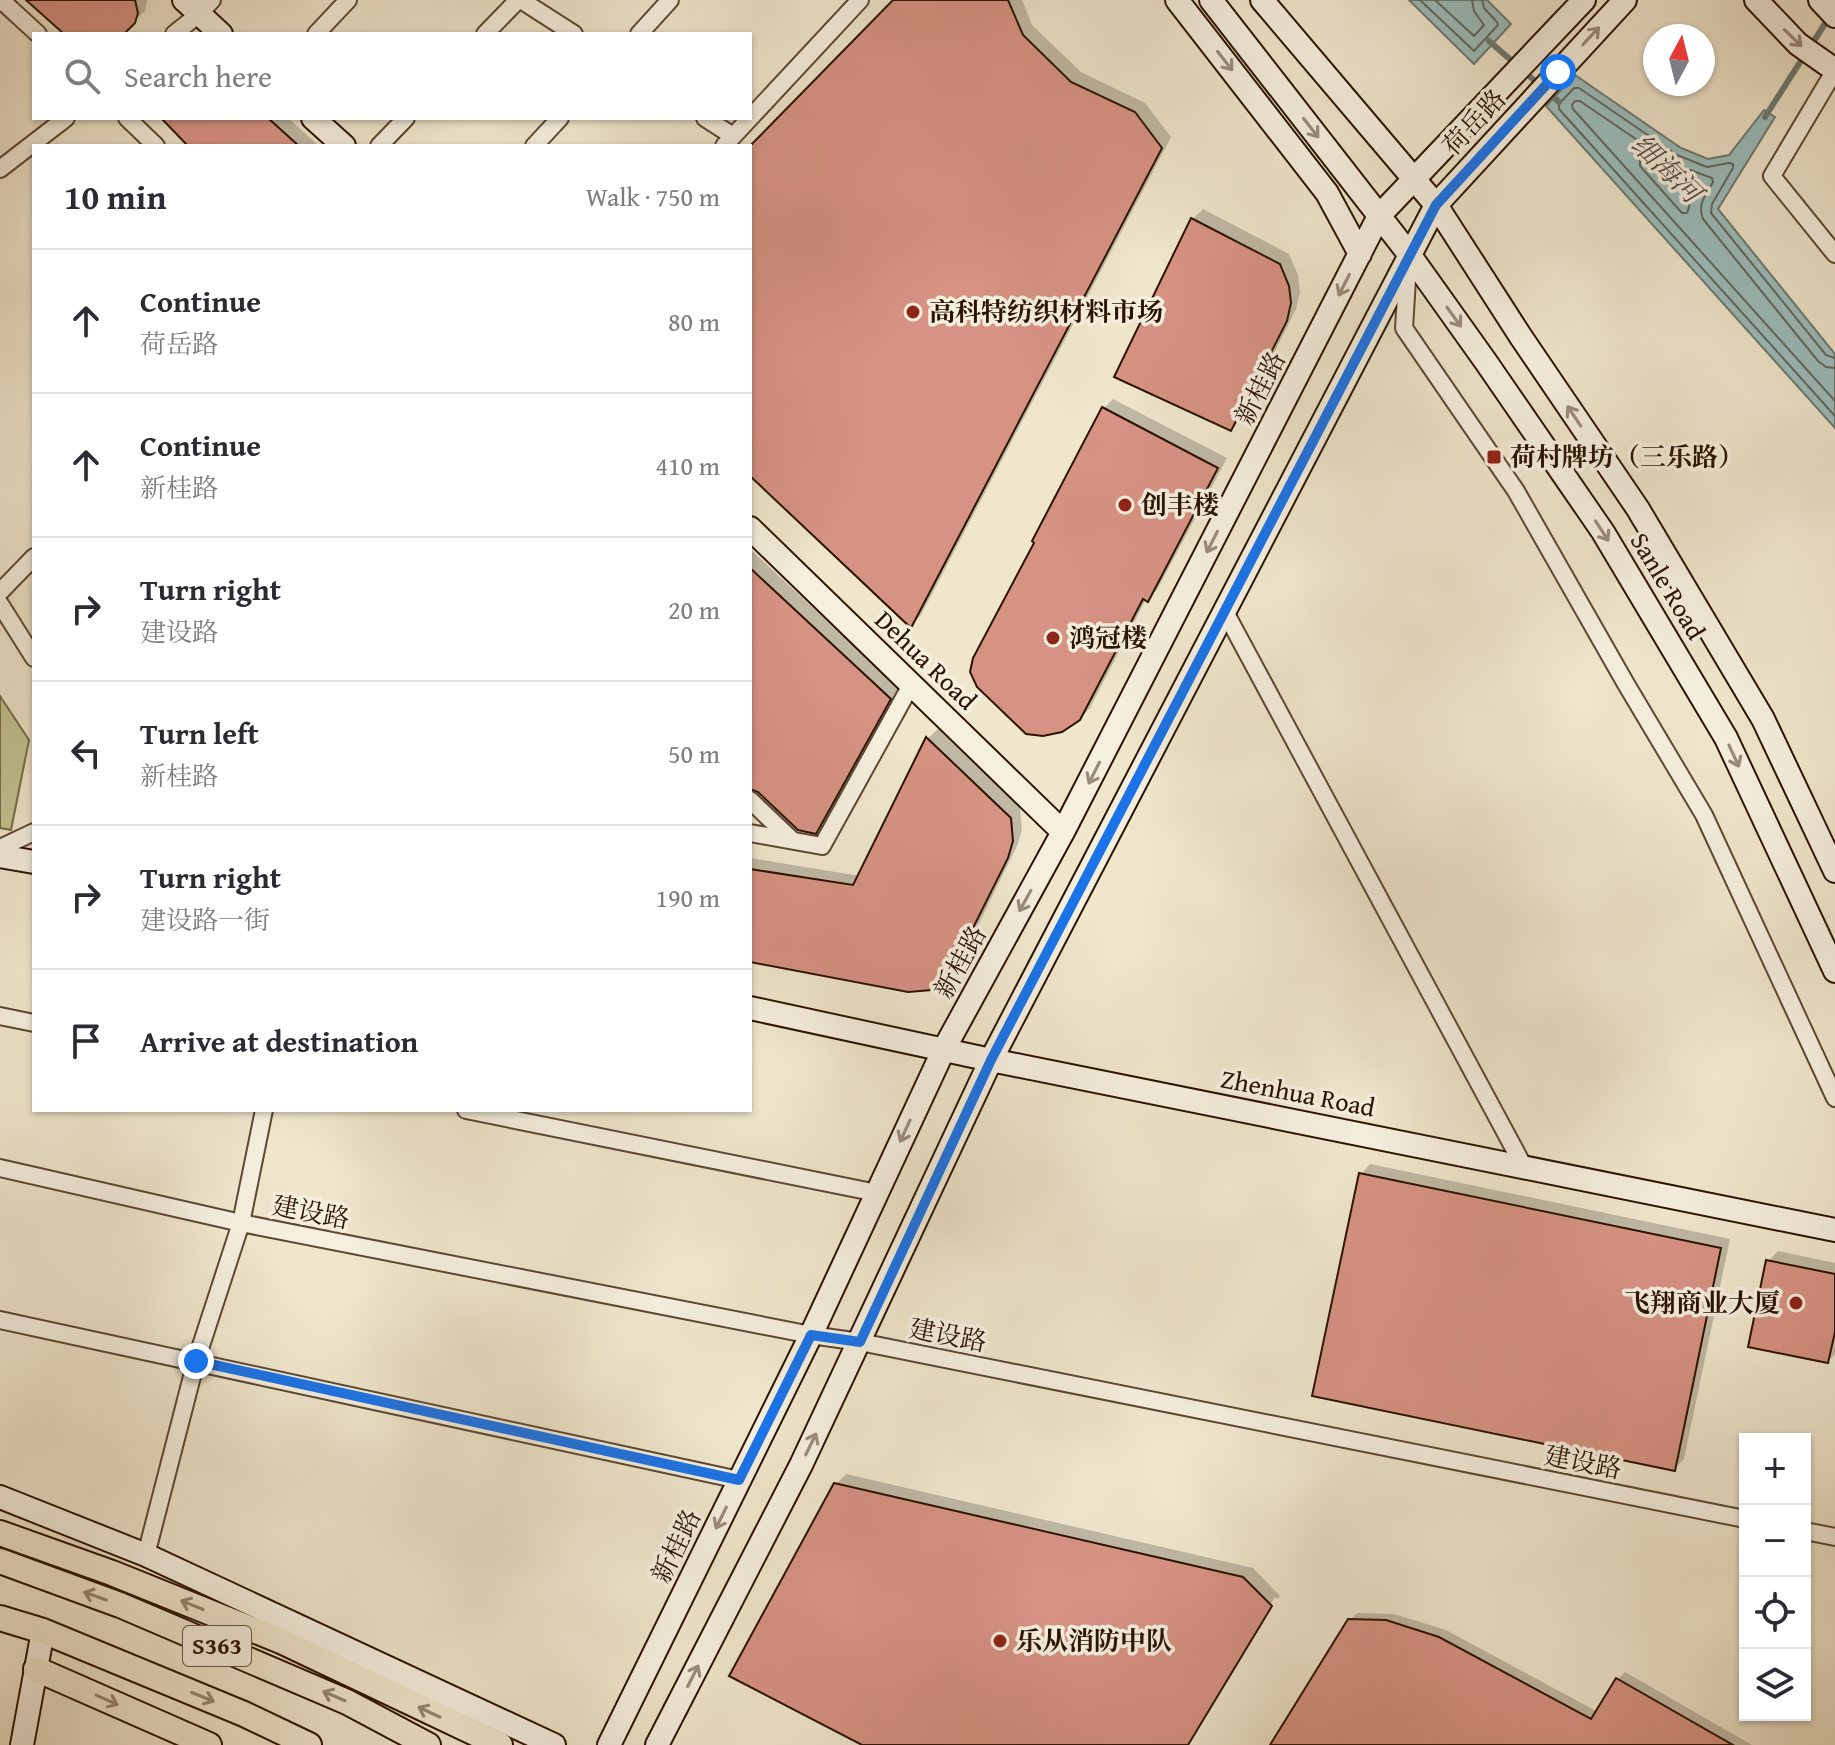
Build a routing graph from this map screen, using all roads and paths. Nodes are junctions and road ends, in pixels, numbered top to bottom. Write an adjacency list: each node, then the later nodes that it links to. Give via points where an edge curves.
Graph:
1 (1, 0): 15 (street)
2 (348, 0): 18 (street)
3 (520, 0): 19 (street); 20 (street)
4 (670, 0): 21 (street)
5 (860, 0): 23 (street)
6 (1177, 0): 42 (street, one-way to 42, via 1327,193)
7 (1211, 0): 41 (street, Sanle Road, one-way to 41)
8 (1262, 0): 39 (street, Sanle Road)
9 (1584, 0): 39 (street, 荷岳路)
10 (1625, 0): 40 (street, 荷岳路, one-way to 10)
11 (1756, 0): 22 (street, one-way to 22, via 1798,44)
12 (1820, 0): 14 (street)
13 (198, 5): 16 (street); 17 (street)
14 (1835, 16)
15 (36, 32)
16 (176, 32)
17 (219, 32)
18 (318, 32)
19 (487, 32)
20 (571, 32)
21 (641, 32)
22 (1835, 70): 44 (street, via 1772,176)
23 (752, 116)
24 (63, 120): 33 (street)
25 (129, 120): 34 (street)
26 (315, 120): 35 (street)
27 (404, 120): 36 (street)
28 (558, 120): 37 (street)
29 (707, 120): 31 (street)
30 (749, 120): 31 (street)
31 (729, 141)
32 (32, 144): 38 (street)
33 (32, 144)
34 (154, 144)
35 (342, 144)
36 (381, 144)
37 (536, 144)
38 (0, 169)
39 (1414, 178): 40 (street, Sanle Road); 41 (street, 荷岳路)
40 (1436, 205): 43 (street, 荷岳路); 60 (street, Sanle Road, one-way to 40, via 1763,719 1638,509)
41 (1379, 216): 42 (street, 新桂路); 43 (street, Sanle Road)
42 (1360, 254): 53 (street, 新桂路, one-way to 53)
43 (1409, 254): 49 (street); 61 (street, Sanle Road, one-way to 61, via 1603,532 1703,699); 67 (street, via 1404,328 1516,491 1704,815)
44 (1835, 254)
45 (752, 530): 51 (street, Dehua Road)
46 (32, 559): 47 (street)
47 (0, 592)
48 (0, 604): 50 (street)
49 (1224, 610): 66 (street); 70 (street)
50 (32, 655)
51 (911, 685): 53 (street, Dehua Road); 56 (street, via 822,846)
52 (752, 802): 56 (street)
53 (1063, 832): 65 (street, 新桂路, one-way to 65)
54 (32, 833): 57 (street)
55 (752, 833): 56 (street)
56 (793, 841)
57 (0, 848)
58 (0, 856): 59 (street)
59 (32, 862)
60 (1835, 871)
61 (1835, 971)
62 (752, 1008): 65 (street, Zhenhua Road)
63 (0, 1016): 64 (street)
64 (32, 1023)
65 (944, 1049): 66 (street, Zhenhua Road); 72 (street, 新桂路, one-way to 72)
66 (991, 1060): 70 (street, Zhenhua Road); 77 (street)
67 (1835, 1098)
68 (264, 1112): 73 (street)
69 (476, 1112): 72 (street)
70 (1524, 1167): 74 (street, Zhenhua Road)
71 (0, 1168): 73 (street, 建设路)
72 (877, 1193): 76 (street, 新桂路)
73 (241, 1223): 76 (street, 建设路); 78 (street)
74 (1835, 1230)
75 (0, 1320): 78 (street)
76 (811, 1335): 77 (street, 建设路); 79 (street, 新桂路)
77 (860, 1342): 81 (street, 建设路); 97 (street, one-way to 77)
78 (196, 1361): 79 (street); 85 (street)
79 (739, 1480): 96 (street, 新桂路, one-way to 96)
80 (0, 1497): 85 (street)
81 (1739, 1518)
82 (1811, 1532): 84 (street)
83 (0, 1533): 94 (main road, one-way to 83, via 281,1641)
84 (1835, 1537)
85 (146, 1555): 95 (street)
86 (0, 1561): 93 (main road, S363, one-way to 86, via 347,1702 120,1605)
87 (0, 1618): 88 (main road, S363)
88 (43, 1631): 89 (street); 92 (main road, S363, one-way to 92)
89 (36, 1669): 90 (street); 91 (main road, one-way to 91)
90 (22, 1745)
91 (209, 1745)
92 (309, 1745)
93 (428, 1745)
94 (500, 1745)
95 (554, 1745)
96 (609, 1745)
97 (657, 1745)

